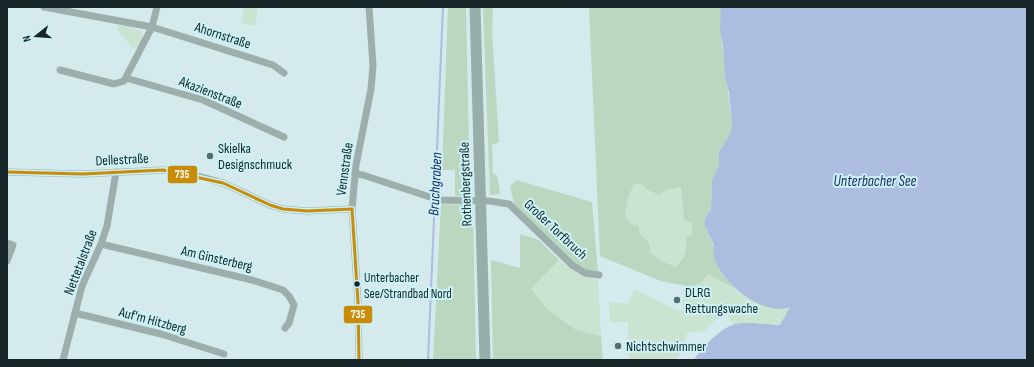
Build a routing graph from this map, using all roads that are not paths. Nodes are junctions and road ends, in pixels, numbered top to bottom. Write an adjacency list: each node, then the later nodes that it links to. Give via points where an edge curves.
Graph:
1 (44, 7): 5 (street, Ahornstraße)
2 (157, 7): 5 (street)
3 (369, 7): 12 (street, Vennstraße, via 373,66)
4 (475, 7): 13 (main road, Rothenbergstraße)
5 (152, 27): 7 (street, Ahornstraße, via 274,65); 8 (street)
6 (60, 70): 8 (street, Akazienstraße, via 114,84)
7 (284, 73)
8 (126, 78): 9 (street, Akazienstraße, via 203,100)
9 (284, 137)
10 (7, 172): 11 (street, Dellestraße)
11 (116, 172): 14 (street, Dellestraße, via 179,172 223,183 270,205 290,210); 16 (street, Nettetalstraße, via 110,212)
12 (355, 174): 13 (street, Großer Torfbruch, via 439,200); 14 (street, Vennstraße)
13 (481, 201): 18 (street, Großer Torfbruch, via 509,204 572,265 585,273); 24 (main road, Rothenbergstraße)
14 (352, 209): 23 (street, Vennstraße, via 358,302)
15 (12, 242): 17 (street)
16 (101, 244): 19 (street, Nettetalstraße, via 82,286); 20 (street, Am Ginsterberg, via 252,280 283,290 294,305)
17 (7, 261)
18 (599, 275)
19 (75, 313): 21 (street, Auf'm Hitzberg, via 161,334); 22 (street, Nettetalstraße)
20 (285, 328)
21 (224, 354)
22 (62, 360)
23 (358, 360)
24 (485, 360)

